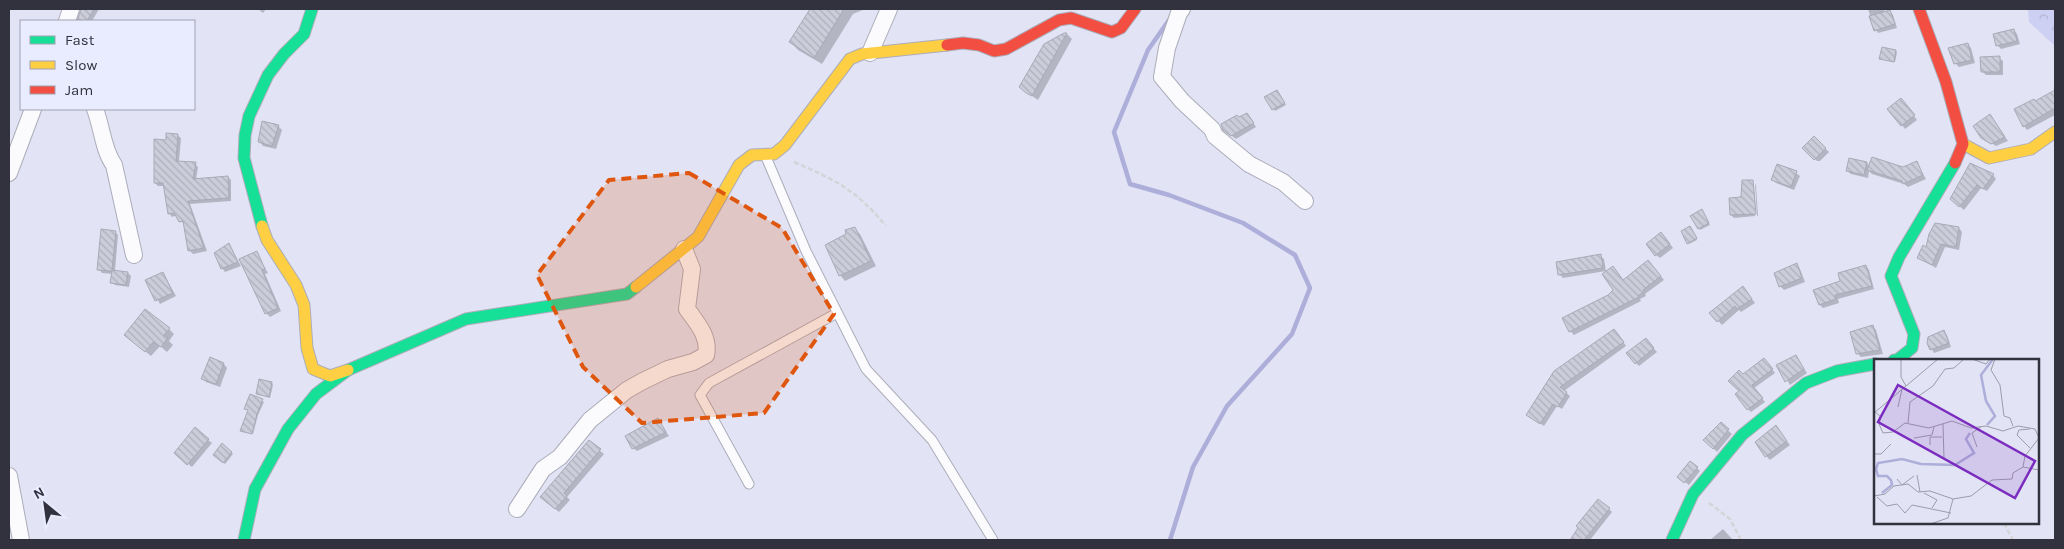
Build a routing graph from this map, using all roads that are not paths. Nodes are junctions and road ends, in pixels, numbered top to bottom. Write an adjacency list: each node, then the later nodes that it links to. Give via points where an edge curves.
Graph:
1 (312, 9): 19 (street, via 304,34 268,75 257,96 245,135 244,158 267,240 296,285 304,305 307,348 313,369 330,376)
2 (889, 9): 6 (street)
3 (1135, 9): 6 (street, via 1121,28 1112,32 1071,18 1059,20 1006,49 994,51 963,43)
4 (1182, 9): 13 (street, via 1167,48 1162,77 1215,136 1249,164 1283,182)
5 (1919, 9): 10 (street, via 1946,82)
6 (870, 53): 11 (street, via 850,59 785,145)
7 (33, 110): 12 (street)
8 (95, 110): 15 (street, via 119,184)
9 (2055, 132): 10 (street, via 2031,149 1989,158)
10 (1963, 144): 17 (street, via 1891,276 1914,334 1912,348)
11 (769, 154): 14 (street, via 752,154 739,165 698,237); 16 (lane, via 806,250)
12 (9, 173)
13 (1305, 201)
14 (684, 249): 19 (street, via 626,294 466,319); 22 (street, via 692,270 687,309 708,344 706,355 643,381 590,420 560,457 543,469)
15 (134, 255)
16 (837, 313): 21 (lane, via 709,382 700,395); 25 (lane, via 866,369 932,440)
17 (1898, 359)
18 (1874, 364): 26 (street, via 1837,371 1806,384 1742,435 1693,494)
19 (348, 370): 24 (street, via 316,394 288,429 255,489)
20 (9, 476): 23 (street)
21 (749, 484)
22 (517, 509)
23 (22, 540)
24 (244, 540)
25 (993, 540)
26 (1672, 540)

